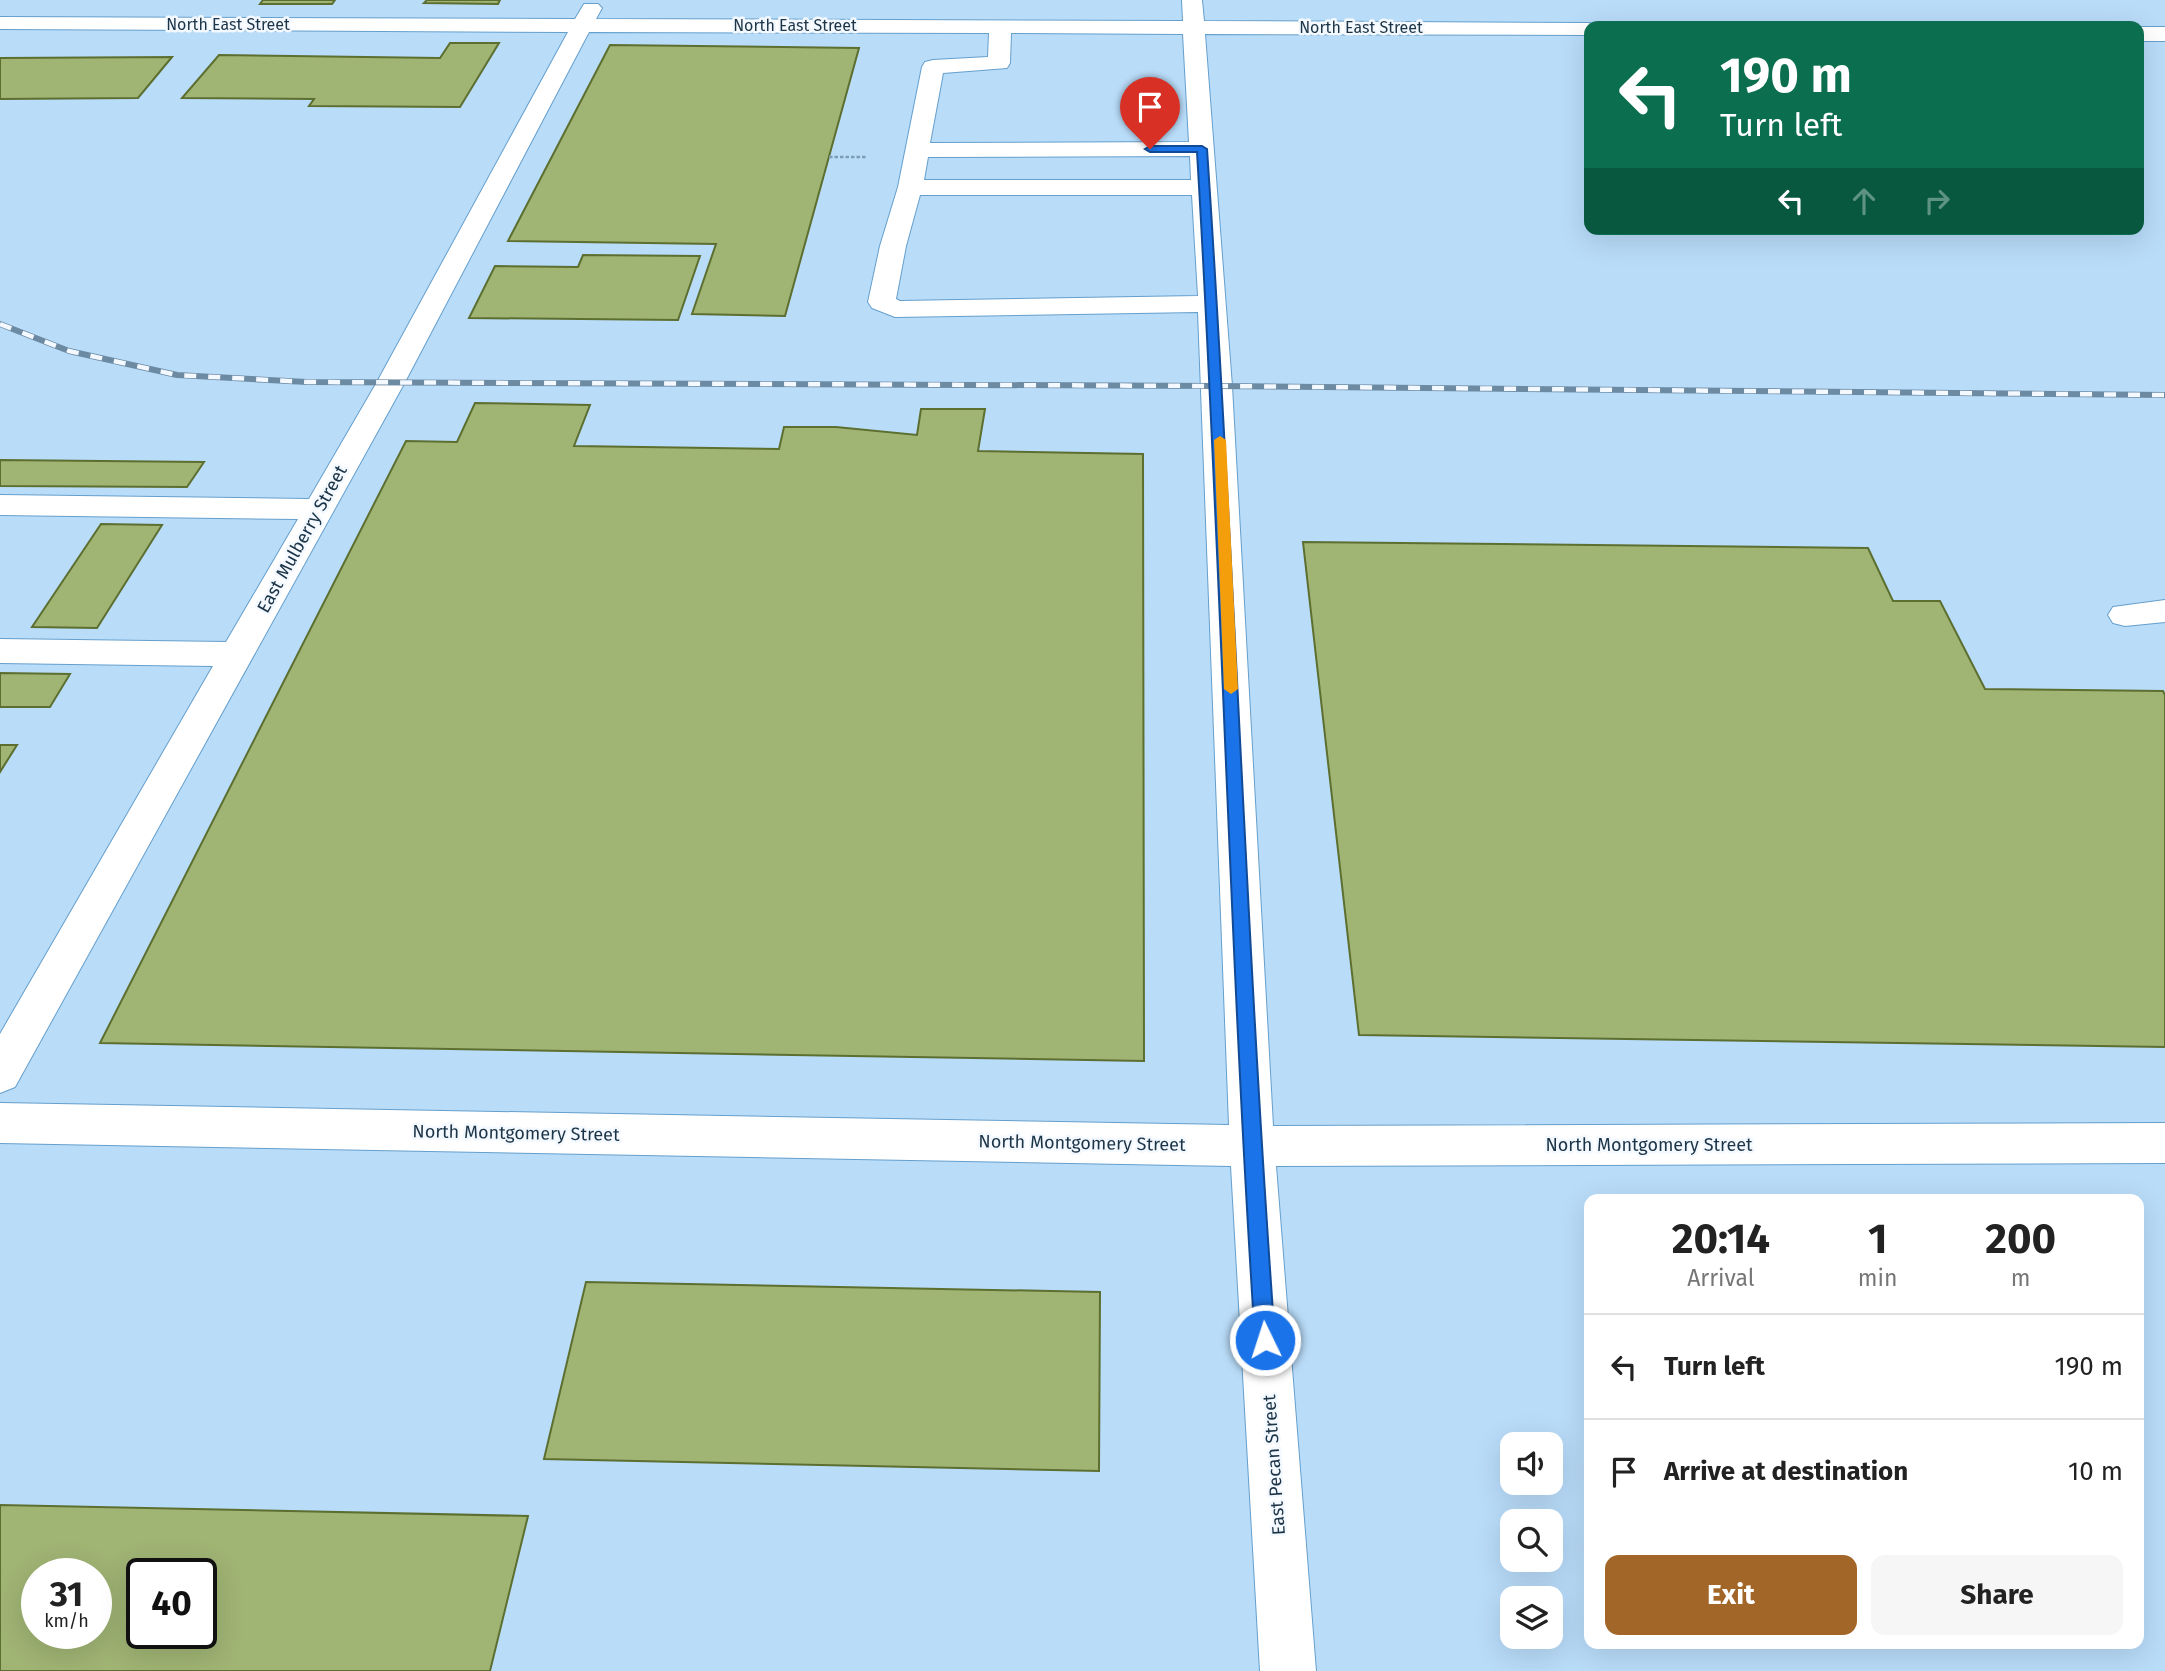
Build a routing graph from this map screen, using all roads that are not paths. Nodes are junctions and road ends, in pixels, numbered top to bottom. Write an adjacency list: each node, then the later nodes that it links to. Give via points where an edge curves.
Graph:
1 (588, 13): 3 (street, North East Street); 4 (street, North East Street); 14 (street, East Mulberry Street)
2 (1194, 13): 4 (street, North East Street); 5 (street, North East Street); 8 (street, East Pecan Street)
3 (0, 23)
4 (1000, 26): 9 (street, via 999,63 933,67)
5 (1584, 29)
6 (2144, 34): 7 (street)
7 (2165, 34)
8 (1202, 149): 9 (street); 11 (street, East Pecan Street)
9 (916, 150): 10 (street)
10 (910, 187): 11 (street); 12 (street, via 882,299 886,306)
11 (1205, 188): 12 (street, East Pecan Street)
12 (1211, 304): 22 (street, East Pecan Street)
13 (0, 505): 14 (street)
14 (319, 509): 18 (street, East Mulberry Street)
15 (2165, 611): 16 (street)
16 (2125, 615)
17 (0, 651): 18 (street)
18 (237, 654): 19 (street, East Mulberry Street)
19 (0, 1074)
20 (0, 1124): 22 (street, North Montgomery Street)
21 (2165, 1143): 22 (street, North Montgomery Street)
22 (1252, 1146): 23 (street, East Pecan Street)
23 (1288, 1671)

